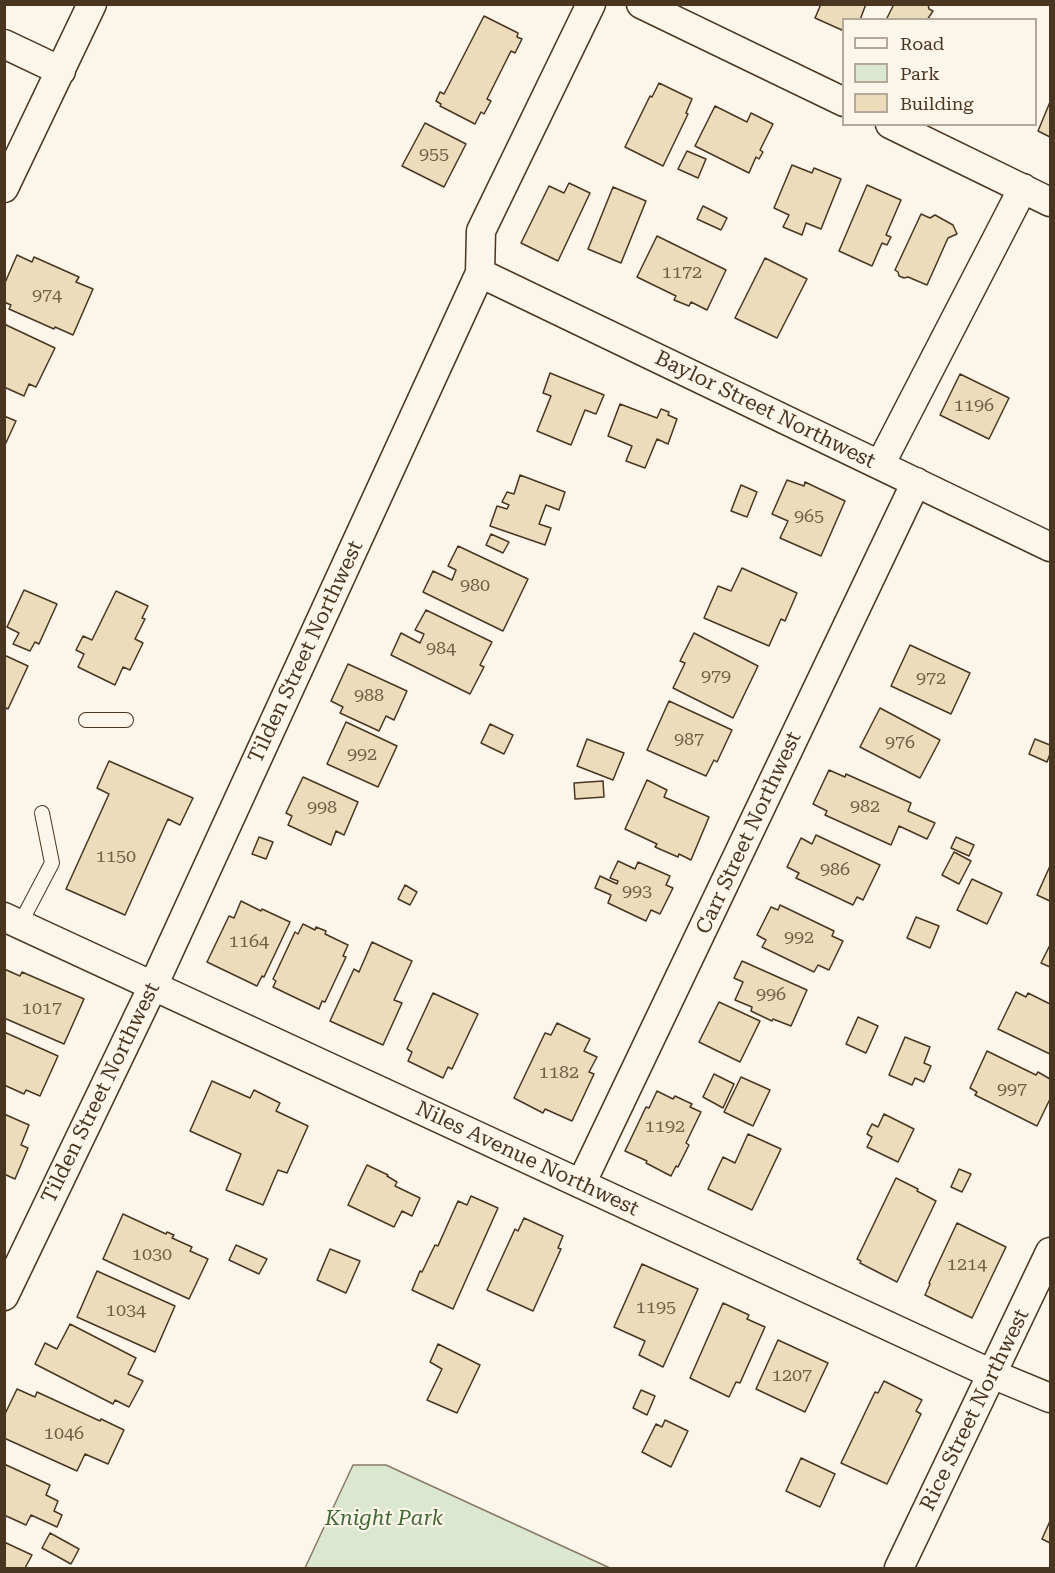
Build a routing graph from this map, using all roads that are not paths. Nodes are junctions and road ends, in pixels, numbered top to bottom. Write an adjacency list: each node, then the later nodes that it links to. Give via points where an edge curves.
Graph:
1 (92, 4): 5 (street)
2 (591, 4): 11 (street, Tilden Street Northwest, via 481,231)
3 (641, 4): 6 (street)
4 (4, 44): 5 (street)
5 (61, 71): 8 (street)
6 (842, 102)
7 (894, 126): 9 (street)
8 (4, 188)
9 (1023, 188): 10 (street); 12 (street)
10 (1050, 202)
11 (480, 273): 12 (street, Baylor Street Northwest); 19 (street, Tilden Street Northwest)
12 (880, 465): 13 (street, Baylor Street Northwest)
13 (916, 482): 14 (street, Baylor Street Northwest); 20 (street, Carr Street Northwest)
14 (1050, 547)
15 (86, 720): 16 (lane)
16 (126, 720)
17 (42, 813): 18 (lane, via 52,863)
18 (12, 921): 19 (street, Niles Avenue Northwest)
19 (153, 986): 20 (street, Niles Avenue Northwest); 22 (street, Tilden Street Northwest)
20 (581, 1184): 23 (street, Niles Avenue Northwest)
21 (1050, 1252): 23 (street, Rice Street Northwest)
22 (4, 1296)
23 (992, 1374): 24 (street, Niles Avenue Northwest); 25 (street, Rice Street Northwest)
24 (1050, 1398)
25 (899, 1569)

